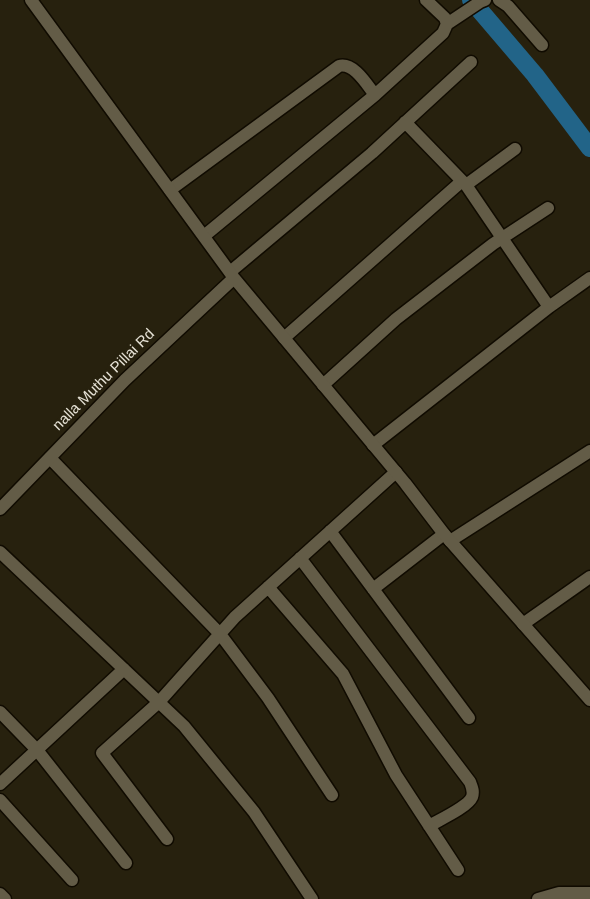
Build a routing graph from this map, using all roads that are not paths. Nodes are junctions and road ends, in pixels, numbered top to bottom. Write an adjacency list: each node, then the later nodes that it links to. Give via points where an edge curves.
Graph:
1 (31, 0): 12 (street)
2 (426, 0): 5 (street)
3 (499, 0): 6 (street)
4 (482, 1): 5 (street)
5 (447, 24): 8 (street, via 443,33)
6 (542, 45)
7 (471, 62): 9 (street, nalla Muthu Pillai Rd)
8 (376, 95): 12 (street, via 352,68 339,66); 14 (street)
9 (405, 122): 11 (street); 16 (street, nalla Muthu Pillai Rd)
10 (515, 149): 11 (street)
11 (464, 183): 15 (street); 19 (street)
12 (170, 190): 14 (street)
13 (548, 208): 15 (street)
14 (204, 236): 16 (street)
15 (503, 238): 18 (street); 20 (street, via 396,319)
16 (232, 275): 19 (street); 23 (street, nalla Muthu Pillai Rd)
17 (590, 278): 18 (street)
18 (549, 307): 21 (street)
19 (284, 338): 20 (street)
20 (323, 385): 21 (street)
21 (373, 445): 24 (street)
22 (590, 451): 27 (street)
23 (50, 458): 25 (street, nalla Muthu Pillai Rd); 34 (street)
24 (396, 472): 26 (street); 27 (street)
25 (0, 510)
26 (330, 531): 29 (street); 32 (street)
27 (447, 538): 32 (street); 33 (street)
28 (0, 552): 35 (street)
29 (300, 558): 31 (street); 44 (street, via 470,782 474,791 471,799)
30 (590, 577): 33 (street)
31 (268, 587): 34 (street); 44 (street, via 343,674 396,775)
32 (373, 589): 39 (street)
33 (523, 624): 36 (street)
34 (220, 634): 37 (street); 42 (street, via 268,698)
35 (124, 669): 37 (street); 40 (street)
36 (590, 700)
37 (159, 702): 45 (street, via 102,753); 52 (street, via 184,726 254,812)
38 (0, 712): 40 (street)
39 (469, 718)
40 (37, 750): 41 (street); 46 (street)
41 (0, 784)
42 (332, 795)
43 (0, 800): 48 (street)
44 (429, 826): 47 (street)
45 (167, 839)
46 (126, 863)
47 (458, 870)
48 (72, 880)
49 (590, 893): 53 (street, via 559,893)
50 (0, 894): 51 (street)
51 (5, 899)
52 (312, 899)
53 (538, 899)

